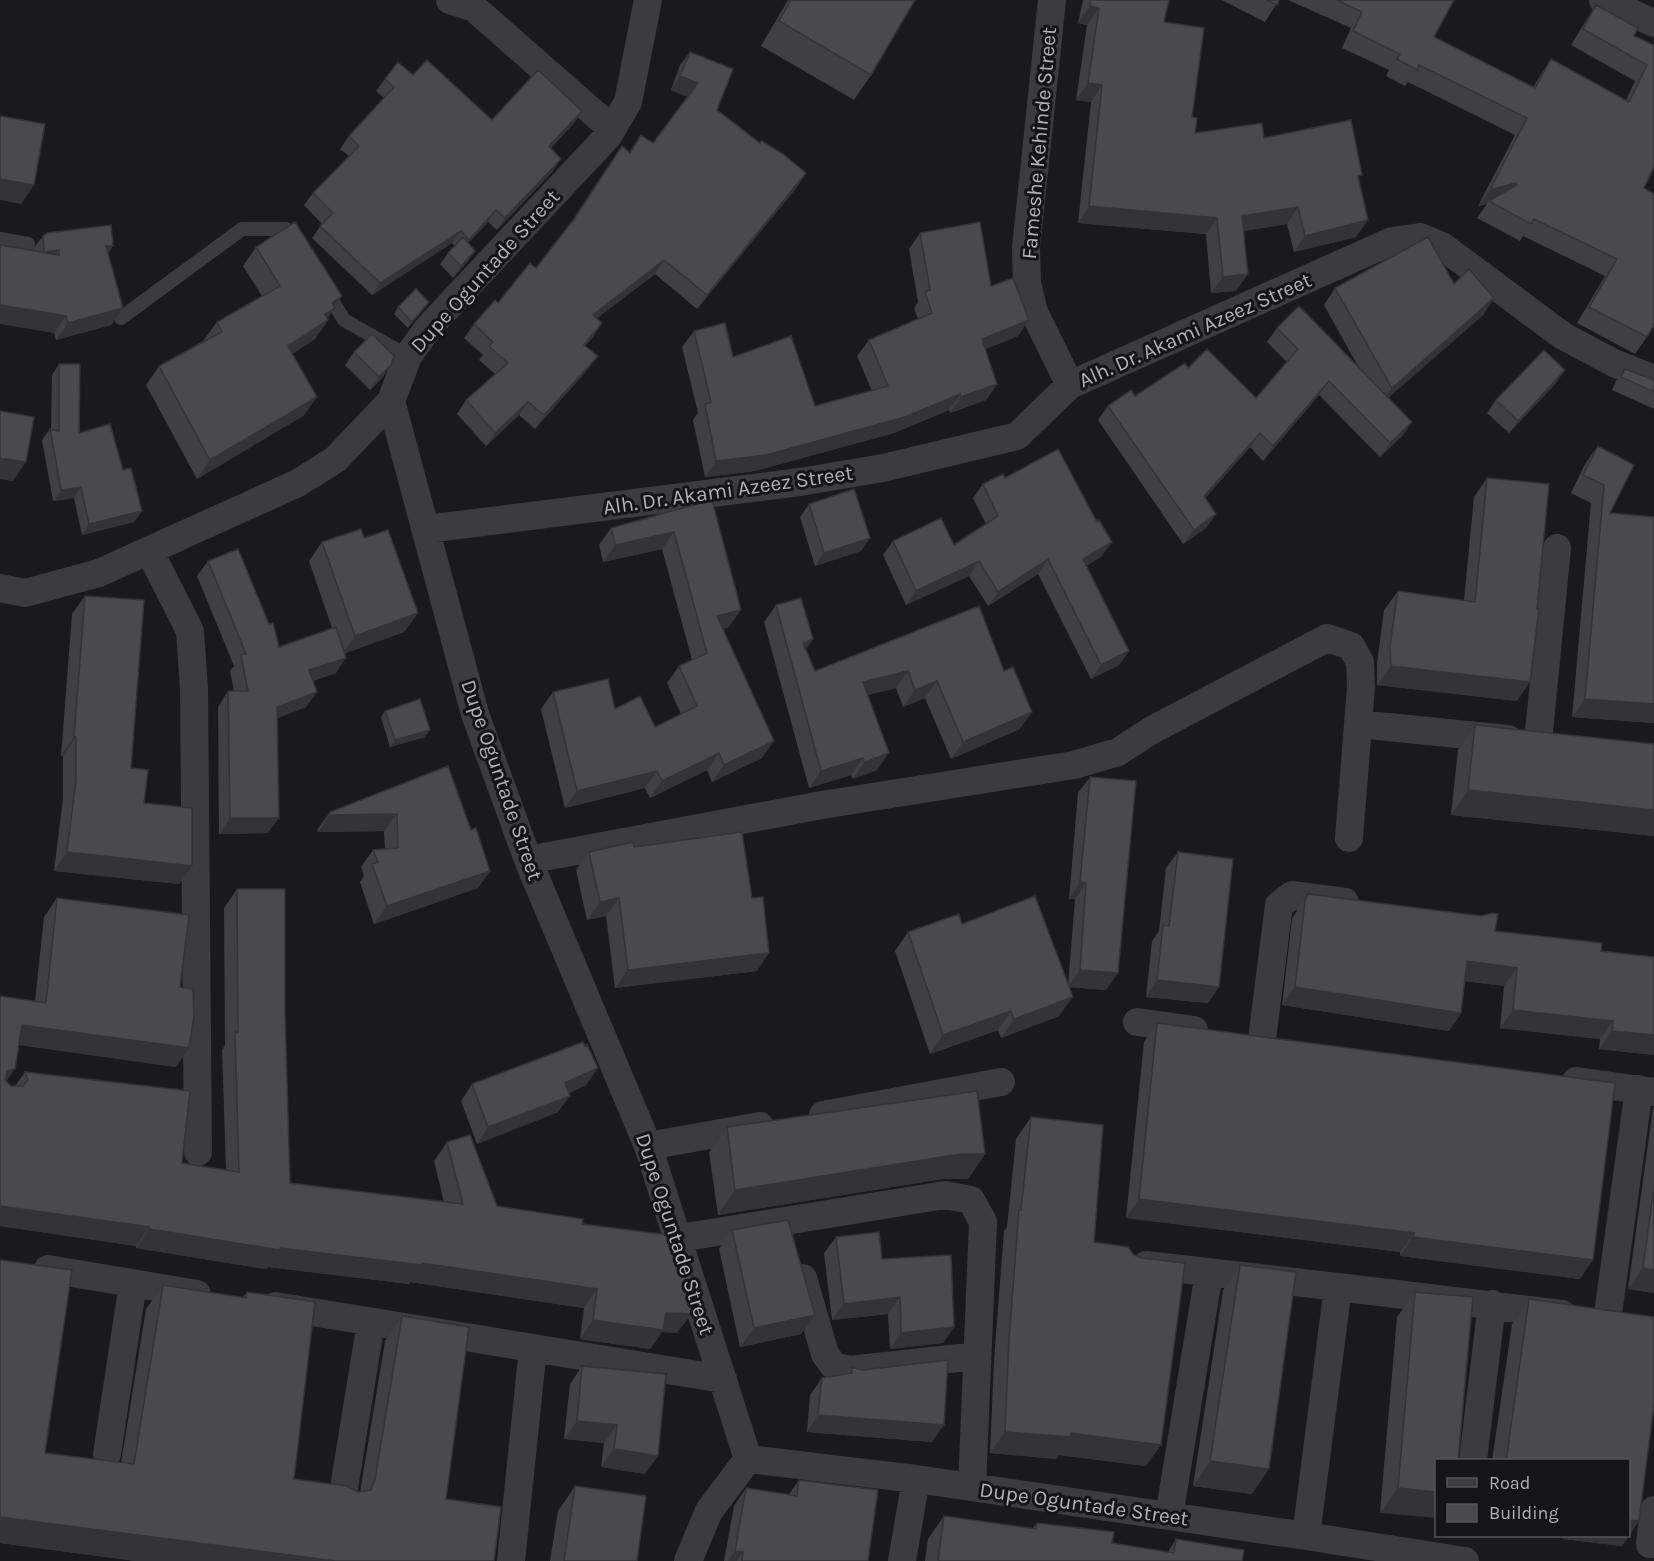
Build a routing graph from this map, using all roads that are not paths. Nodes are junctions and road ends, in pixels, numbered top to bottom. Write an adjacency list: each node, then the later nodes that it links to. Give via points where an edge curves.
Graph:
1 (450, 0): 6 (street, via 474,8)
2 (648, 0): 6 (street, Dupe Oguntade Street, via 627,102)
3 (1052, 0): 14 (street, Fameshe Kehinde Street, via 1026,248 1027,284 1034,312)
4 (1603, 0): 5 (street)
5 (1654, 23)
6 (612, 129): 12 (street, Dupe Oguntade Street, via 429,327)
7 (0, 239): 8 (lane)
8 (28, 244)
9 (302, 252): 11 (lane, via 286,230 242,229)
10 (320, 281): 12 (lane, via 344,320)
11 (121, 318)
12 (408, 356): 15 (street, Dupe Oguntade Street)
13 (1654, 379): 14 (street, Alh. Dr. Akami Azeez Street, via 1563,336 1442,246 1420,237 1392,241)
14 (1070, 386): 16 (street, Alh. Dr. Akami Azeez Street, via 1017,436 883,468)
15 (391, 401): 16 (street, Dupe Oguntade Street); 18 (street, via 336,459 298,483)
16 (427, 529): 22 (street, Dupe Oguntade Street, via 475,714)
17 (1557, 548): 20 (street, via 1550,743)
18 (148, 550): 19 (street, via 99,573 25,593); 29 (street, via 190,631 194,689 190,920)
19 (0, 588)
20 (1358, 724): 21 (street); 22 (street, via 1360,662 1351,646 1327,638 1152,730 1118,752 1074,765 822,805)
21 (1349, 838)
22 (528, 860): 28 (street, Dupe Oguntade Street)
23 (1375, 906): 24 (street, via 1292,895 1279,906 1251,1037)
24 (1137, 1022)
25 (1545, 1077): 27 (street)
26 (1001, 1082): 28 (street)
27 (1646, 1090): 37 (street, via 1619,1323)
28 (648, 1146): 30 (street, Dupe Oguntade Street)
29 (198, 1152)
30 (680, 1238): 31 (street); 41 (street, Dupe Oguntade Street)
31 (791, 1239): 40 (street, via 825,1354 833,1365 849,1370); 40 (street, via 945,1195 971,1200 982,1222)
32 (1129, 1263): 34 (street)
33 (48, 1269): 35 (street)
34 (1209, 1273): 36 (street); 49 (street)
35 (133, 1283): 38 (street); 42 (street)
36 (1338, 1287): 37 (street); 50 (street)
37 (1492, 1304): 44 (street)
38 (371, 1322): 39 (street); 47 (street)
39 (533, 1348): 41 (street); 52 (street)
40 (976, 1356): 46 (street)
41 (723, 1380): 43 (street, Dupe Oguntade Street)
42 (107, 1455)
43 (748, 1459): 45 (street, Dupe Oguntade Street); 53 (street, via 709,1511)
44 (1473, 1459)
45 (916, 1479): 46 (street, Dupe Oguntade Street); 54 (street)
46 (972, 1487): 49 (street, Dupe Oguntade Street)
47 (342, 1500)
48 (1654, 1510): 51 (street)
49 (1169, 1516): 50 (street, Dupe Oguntade Street)
50 (1306, 1536): 55 (street, Dupe Oguntade Street)
51 (1650, 1544)
52 (511, 1561)
53 (688, 1561)
54 (902, 1561)
55 (1465, 1561)

